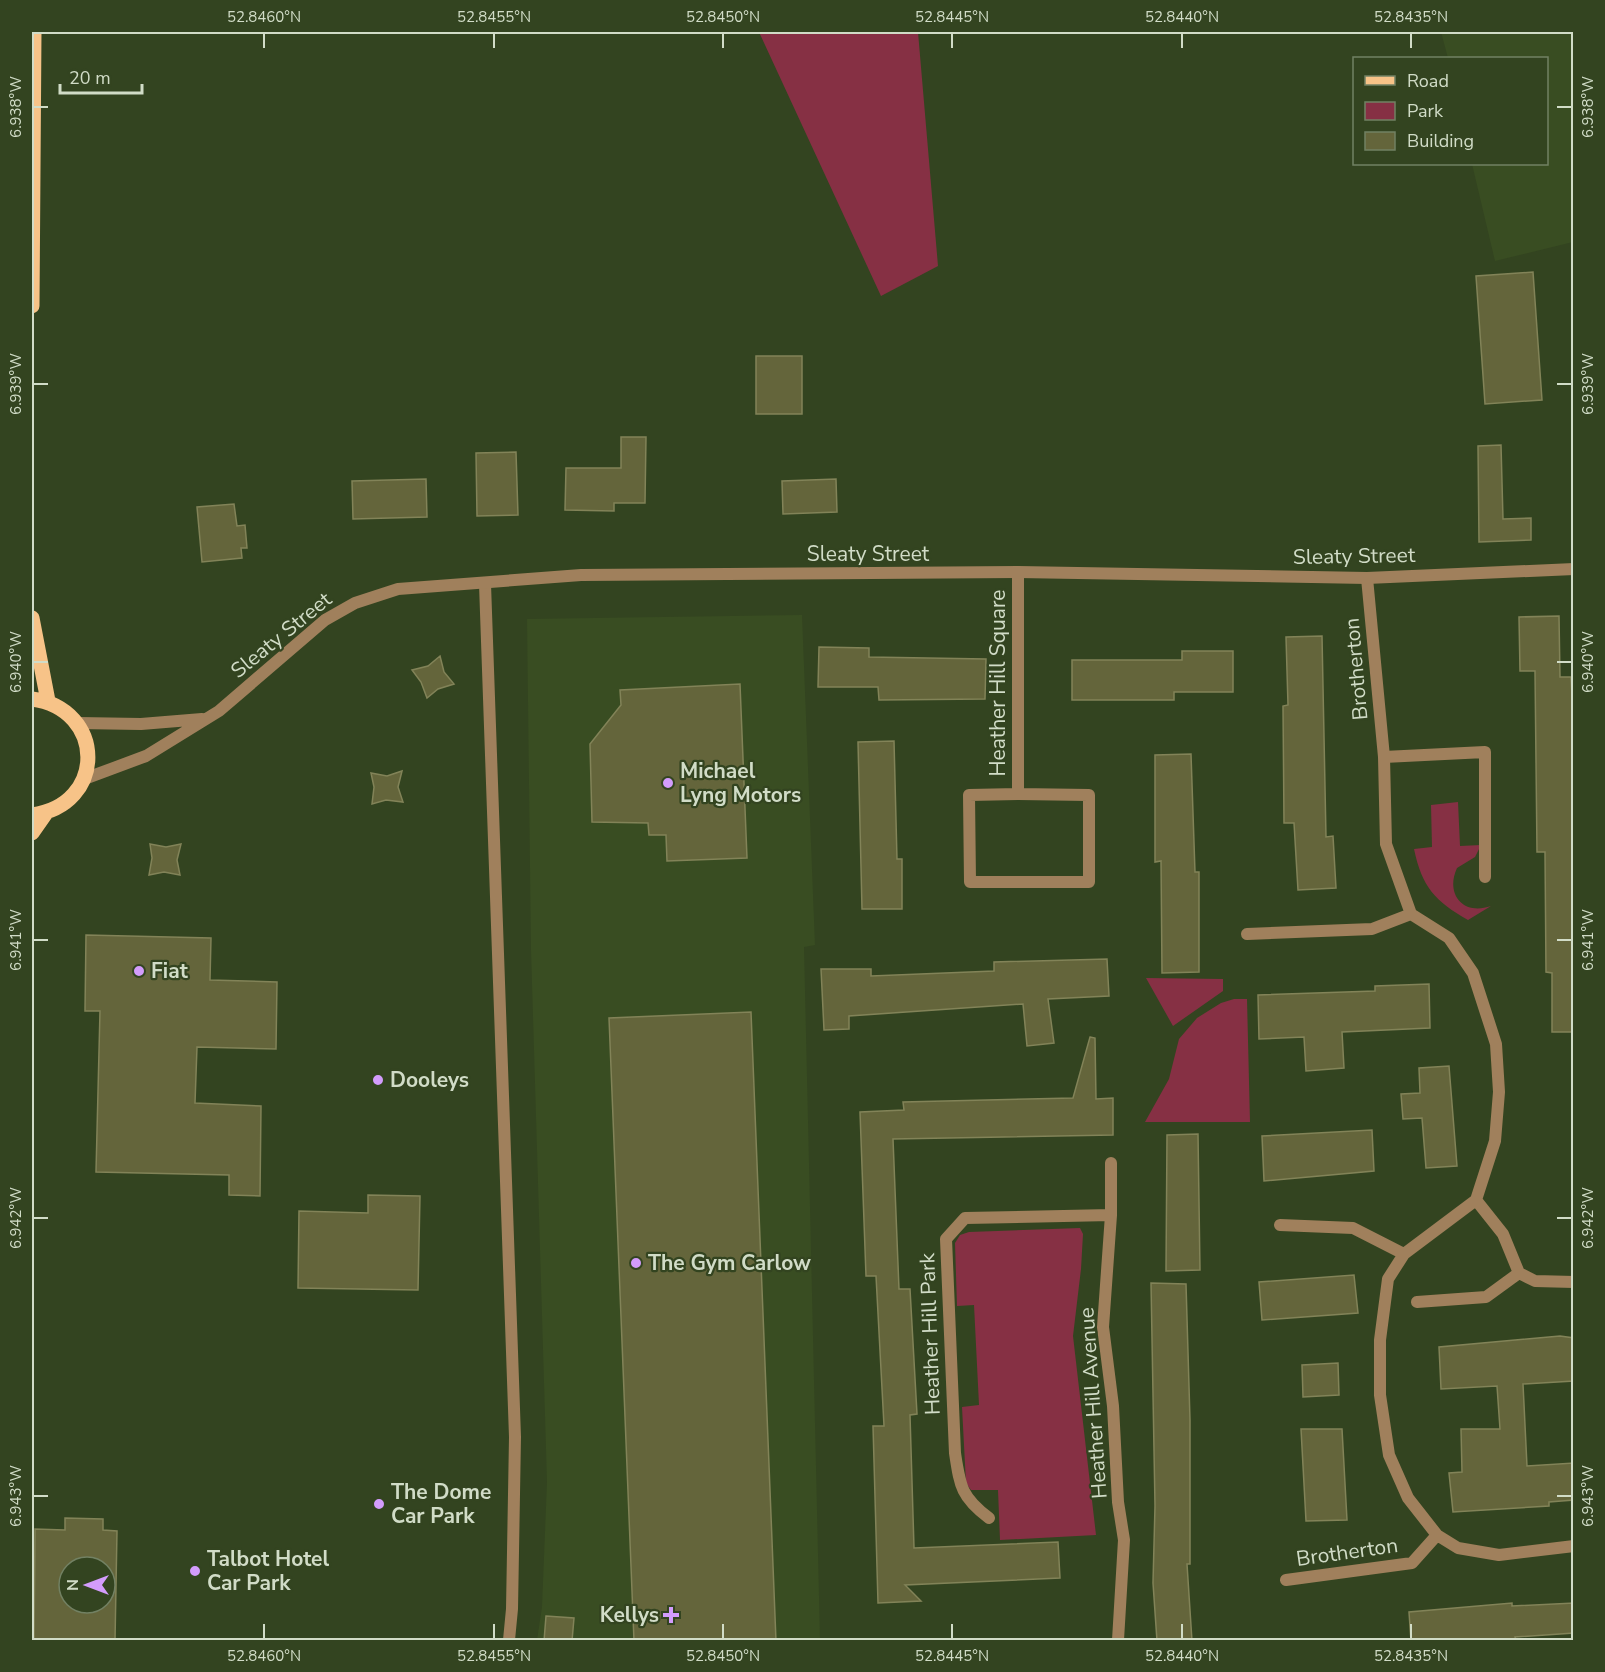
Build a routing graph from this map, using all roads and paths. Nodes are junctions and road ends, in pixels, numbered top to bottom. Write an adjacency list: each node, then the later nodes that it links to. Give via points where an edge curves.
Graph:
1 (34, 32): 2 (main road)
2 (32, 306)
3 (1574, 569): 5 (street, Sleaty Street)
4 (1018, 572): 5 (street, Sleaty Street); 6 (street, Sleaty Street, via 581,575); 14 (street, Heather Hill Square)
5 (1367, 578): 12 (street, Brotherton)
6 (485, 584): 10 (street, Sleaty Street, via 398,589 355,603 325,620); 32 (street, via 515,1437)
7 (32, 618): 9 (main road)
8 (32, 699): 9 (main road)
9 (48, 701): 11 (main road)
10 (206, 719): 11 (street); 13 (street, Sleaty Street, via 146,756)
11 (78, 723): 13 (main road, via 86,741)
12 (1384, 757): 17 (street, via 1485,752); 18 (street, Brotherton, via 1386,844)
13 (84, 779): 15 (main road, via 62,806)
14 (1018, 794): 14 (street, Heather Hill Square, via 1089,795 1089,882 970,882 969,795)
15 (39, 814): 16 (main road)
16 (32, 833)
17 (1485, 877)
18 (1411, 914): 19 (street, via 1372,929); 21 (street, via 1449,938 1473,973 1496,1044 1499,1092 1495,1141)
19 (1246, 934)
20 (1111, 1163): 22 (street, Heather Hill Avenue)
21 (1476, 1200): 24 (street, Brotherton); 25 (street, via 1503,1234)
22 (1111, 1215): 28 (street, Heather Hill Park, via 965,1218 946,1239 955,1453 967,1499); 33 (street, Heather Hill Avenue, via 1103,1327 1124,1540)
23 (1280, 1225): 24 (street, via 1353,1228)
24 (1404, 1254): 29 (street, Brotherton, via 1388,1279 1380,1340 1380,1395 1389,1455 1408,1498)
25 (1519, 1273): 26 (street, via 1535,1281); 27 (street, via 1486,1297)
26 (1574, 1282)
27 (1417, 1302)
28 (989, 1518)
29 (1437, 1535): 30 (street, Brotherton, via 1458,1548 1499,1554); 31 (street, Brotherton, via 1412,1563)
30 (1574, 1546)
31 (1286, 1580)
32 (509, 1641)
33 (1118, 1641)

